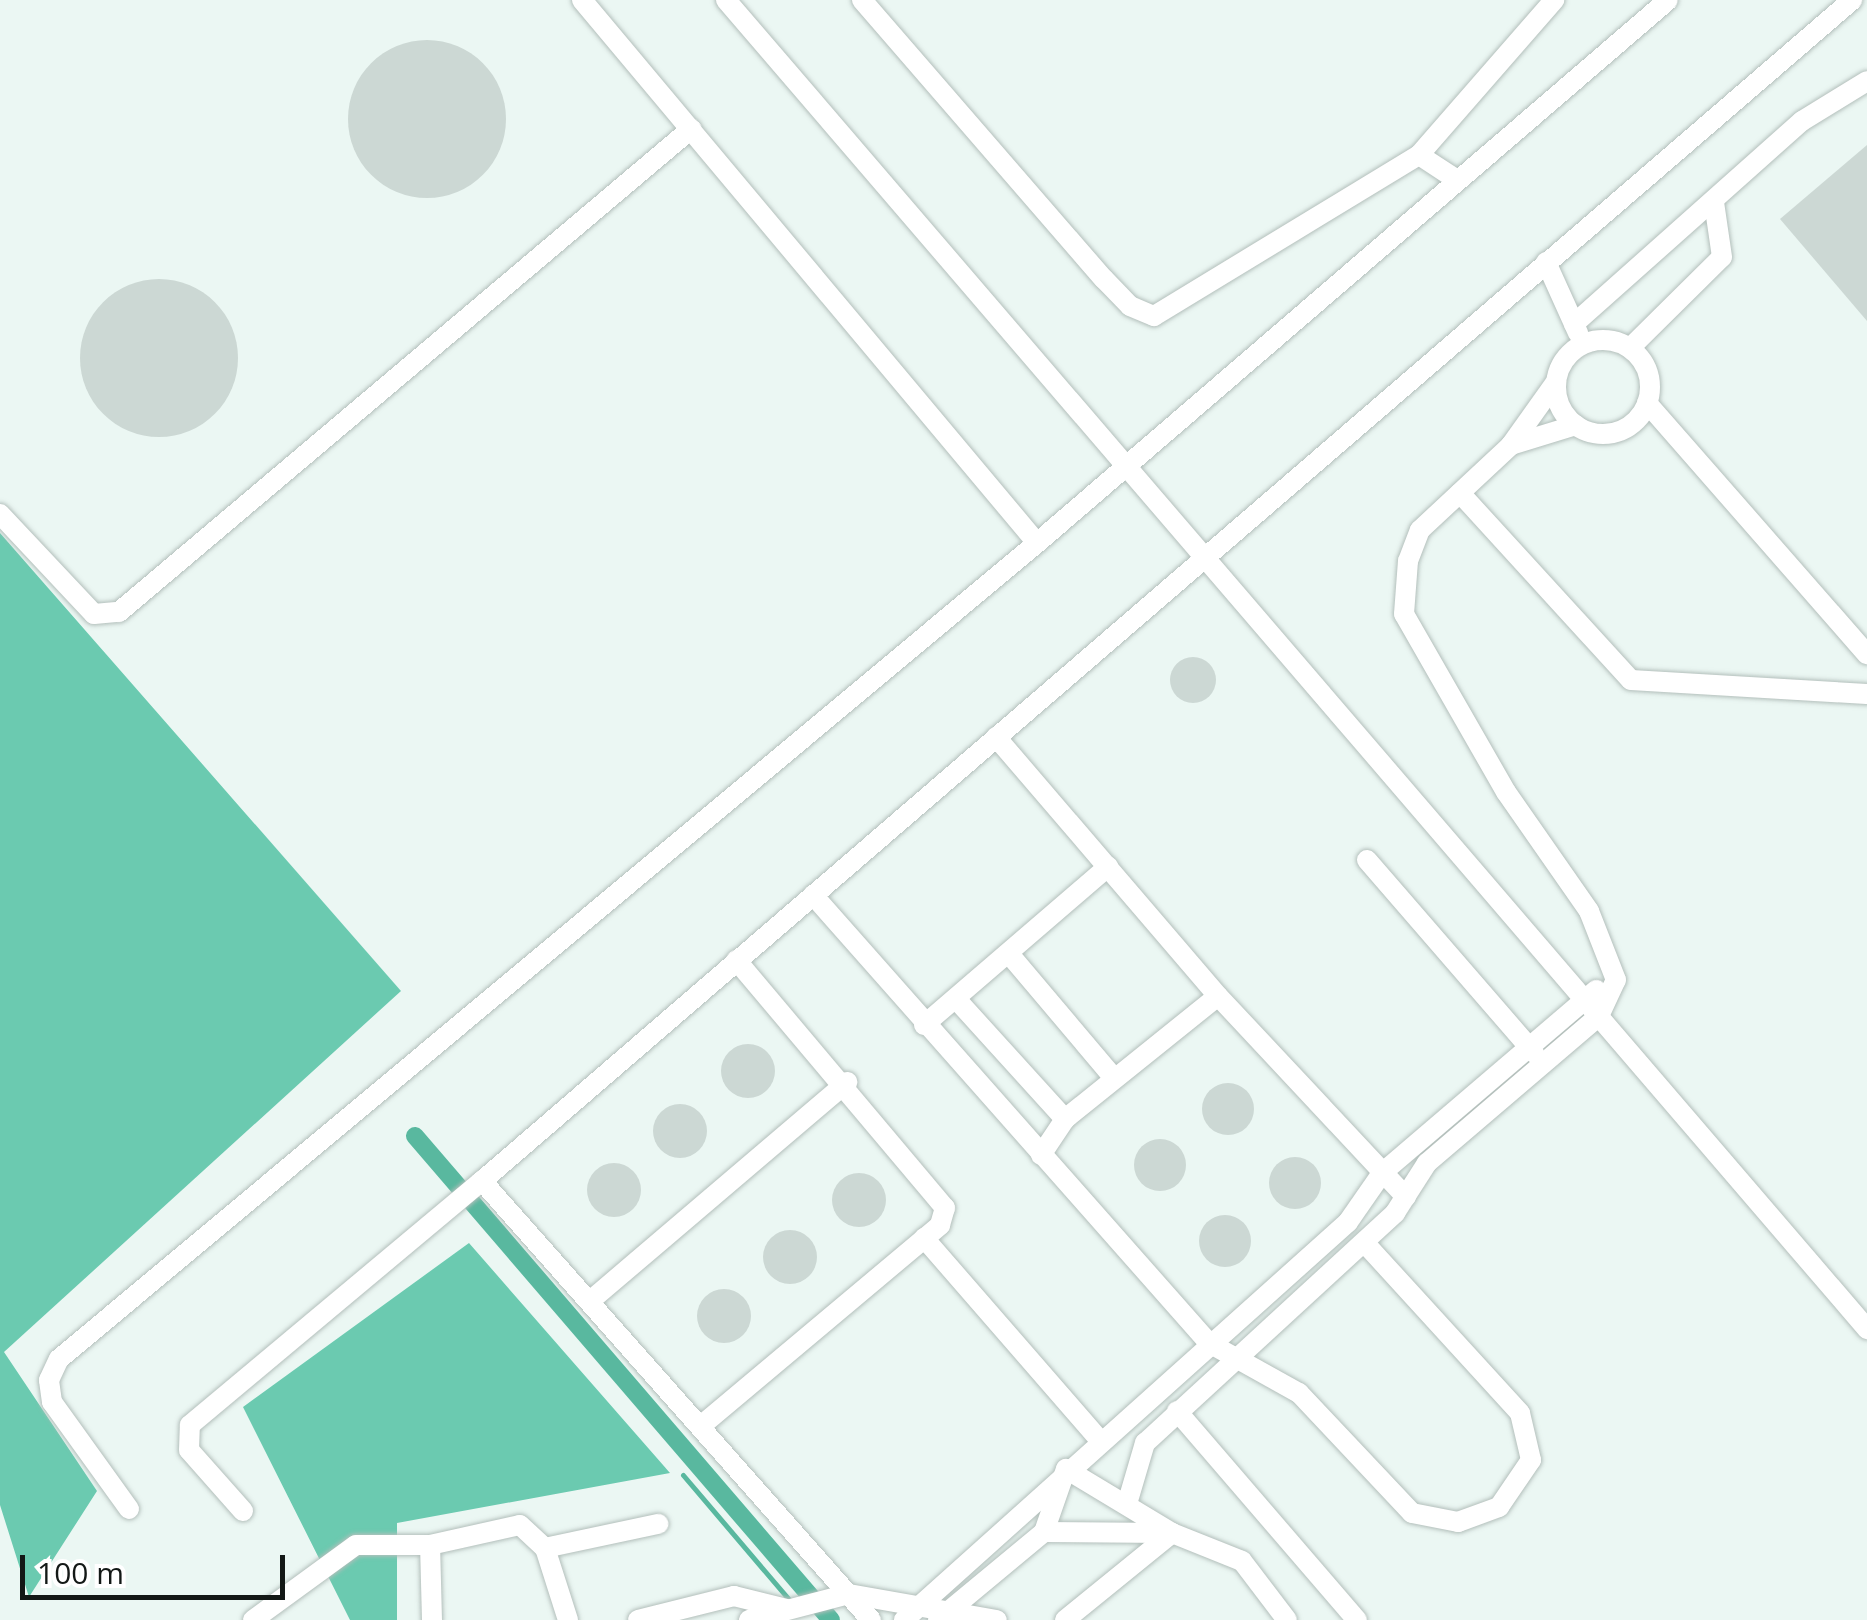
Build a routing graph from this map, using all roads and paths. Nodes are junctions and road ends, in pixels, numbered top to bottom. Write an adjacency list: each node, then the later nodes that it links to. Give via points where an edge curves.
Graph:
1 (582, 0): 8 (lane)
2 (726, 0): 20 (lane)
3 (862, 0): 9 (lane, via 1141,314 1168,311)
4 (1554, 0): 9 (lane)
5 (1668, 0): 10 (lane)
6 (1852, 0): 12 (lane)
7 (1867, 81): 11 (lane, via 1802,121)
8 (691, 128): 22 (lane, via 120,612 94,614); 23 (lane)
9 (1419, 156): 10 (lane)
10 (1457, 180): 20 (lane)
11 (1714, 202): 13 (lane); 15 (lane, via 1722,257)
12 (1546, 262): 13 (lane); 24 (lane)
13 (1574, 324): 14 (lane)
14 (1583, 344): 15 (lane, via 1607,340); 16 (lane, via 1564,360)
15 (1630, 348): 17 (lane, via 1646,367)
16 (1556, 382): 18 (lane, via 1560,406); 19 (lane)
17 (1647, 403): 18 (lane, via 1633,423 1611,433); 25 (lane)
18 (1576, 425): 19 (lane)
19 (1510, 446): 21 (lane)
20 (1132, 473): 23 (lane, via 1104,485); 24 (lane)
21 (1460, 493): 26 (lane, via 1622,676); 33 (lane, via 1420,530 1408,560 1408,624 1506,792 1589,910)
22 (0, 514)
23 (1036, 543): 59 (lane, via 60,1359 50,1380 52,1402)
24 (1206, 558): 27 (lane); 35 (lane)
25 (1867, 654)
26 (1867, 694)
27 (996, 737): 29 (lane); 30 (lane)
28 (1367, 860): 39 (lane)
29 (1108, 867): 31 (lane); 34 (lane)
30 (813, 894): 32 (lane); 38 (lane)
31 (1010, 955): 36 (lane); 41 (lane)
32 (736, 960): 42 (lane); 46 (lane)
33 (1616, 980): 35 (lane); 37 (lane)
34 (1218, 996): 41 (lane); 45 (lane)
35 (1584, 996): 37 (lane); 39 (lane)
36 (957, 1000): 38 (lane); 43 (lane)
37 (1599, 1016): 40 (lane); 51 (lane)
38 (924, 1025): 44 (lane)
39 (1525, 1044): 40 (lane); 45 (lane)
40 (1542, 1062): 47 (lane, via 1427,1164)
41 (1113, 1076): 43 (lane)
42 (847, 1082): 48 (lane, via 941,1195 944,1218); 50 (lane)
43 (1065, 1119): 44 (lane)
44 (1041, 1155): 52 (lane)
45 (1382, 1173): 47 (lane); 52 (lane, via 1348,1222)
46 (482, 1182): 50 (lane); 60 (lane, via 190,1425 189,1450)
47 (1406, 1198): 49 (lane)
48 (924, 1238): 55 (lane); 56 (lane)
49 (1364, 1242): 53 (lane); 53 (lane, via 1520,1413 1531,1460 1512,1496 1458,1522 1412,1513 1299,1393)
50 (590, 1302): 55 (lane)
51 (1867, 1329)
52 (1209, 1343): 53 (lane); 56 (lane)
53 (1233, 1356): 54 (lane)
54 (1178, 1411): 58 (lane, via 1136,1458); 79 (lane)
55 (702, 1425): 66 (lane)
56 (1099, 1439): 57 (lane)
57 (1066, 1469): 58 (lane); 62 (lane); 68 (lane)
58 (1127, 1504): 63 (lane)
59 (128, 1510)
60 (243, 1511)
61 (658, 1524): 65 (lane)
62 (1044, 1532): 63 (lane); 68 (lane)
63 (1172, 1533): 77 (lane); 78 (lane, via 1242,1561)
64 (430, 1545): 65 (lane, via 520,1525); 69 (lane, via 356,1545); 70 (lane)
65 (545, 1548): 71 (lane)
66 (849, 1594): 67 (lane); 68 (lane); 74 (lane)
67 (788, 1610): 72 (lane, via 734,1596); 73 (lane)
68 (934, 1612): 75 (lane); 76 (lane)
69 (254, 1620)
70 (432, 1620)
71 (568, 1620)
72 (638, 1620)
73 (748, 1620)
74 (872, 1620)
75 (904, 1620)
76 (997, 1620)
77 (1065, 1620)
78 (1287, 1620)
79 (1358, 1620)

